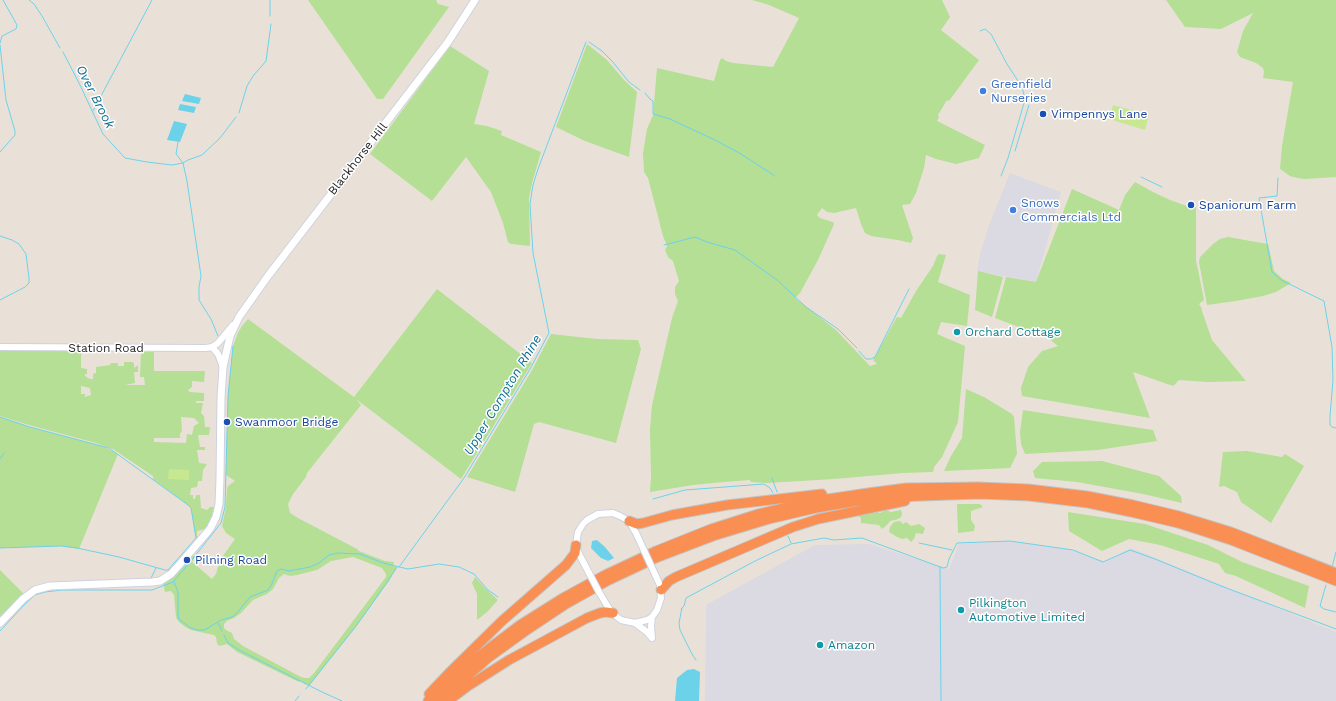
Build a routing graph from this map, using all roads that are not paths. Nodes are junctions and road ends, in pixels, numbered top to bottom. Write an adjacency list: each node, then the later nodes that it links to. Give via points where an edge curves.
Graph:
1 (475, 0): 2 (main road, Blackhorse Hill, via 448,42)
2 (239, 317): 4 (street, via 222,339); 5 (main road, Blackhorse Hill, via 230,336)
3 (0, 347): 4 (street, Station Road)
4 (212, 347): 5 (street)
5 (223, 367): 15 (main road, Blackhorse Hill, via 219,504 210,529 180,564 161,580 50,586 35,590)
6 (906, 488): 8 (highway, via 884,487 727,505 643,524); 10 (highway, via 1028,489 1133,505 1231,532); 18 (highway, via 784,508 710,529 656,550 563,598 520,625)
7 (932, 495): 11 (highway, via 1029,496 1088,503 1131,512 1178,523 1231,540); 12 (highway, via 818,519 793,527 676,577); 19 (highway, via 894,497 816,508 713,536 658,556 566,604 488,658)
8 (629, 521): 9 (street, via 613,513 593,516 578,532); 12 (street, bridge)
9 (576, 545): 13 (street, bridge, via 599,592); 17 (highway, via 575,553 566,565 502,621)
10 (1336, 573)
11 (1336, 581)
12 (660, 587): 14 (street, via 660,604)
13 (613, 613): 16 (street, via 621,620); 20 (highway, via 600,613 587,618 509,660)
14 (652, 617): 16 (street); 16 (street, via 652,638)
15 (0, 623)
16 (635, 623)
17 (422, 701)
18 (428, 701)
19 (439, 701)
20 (448, 701)

